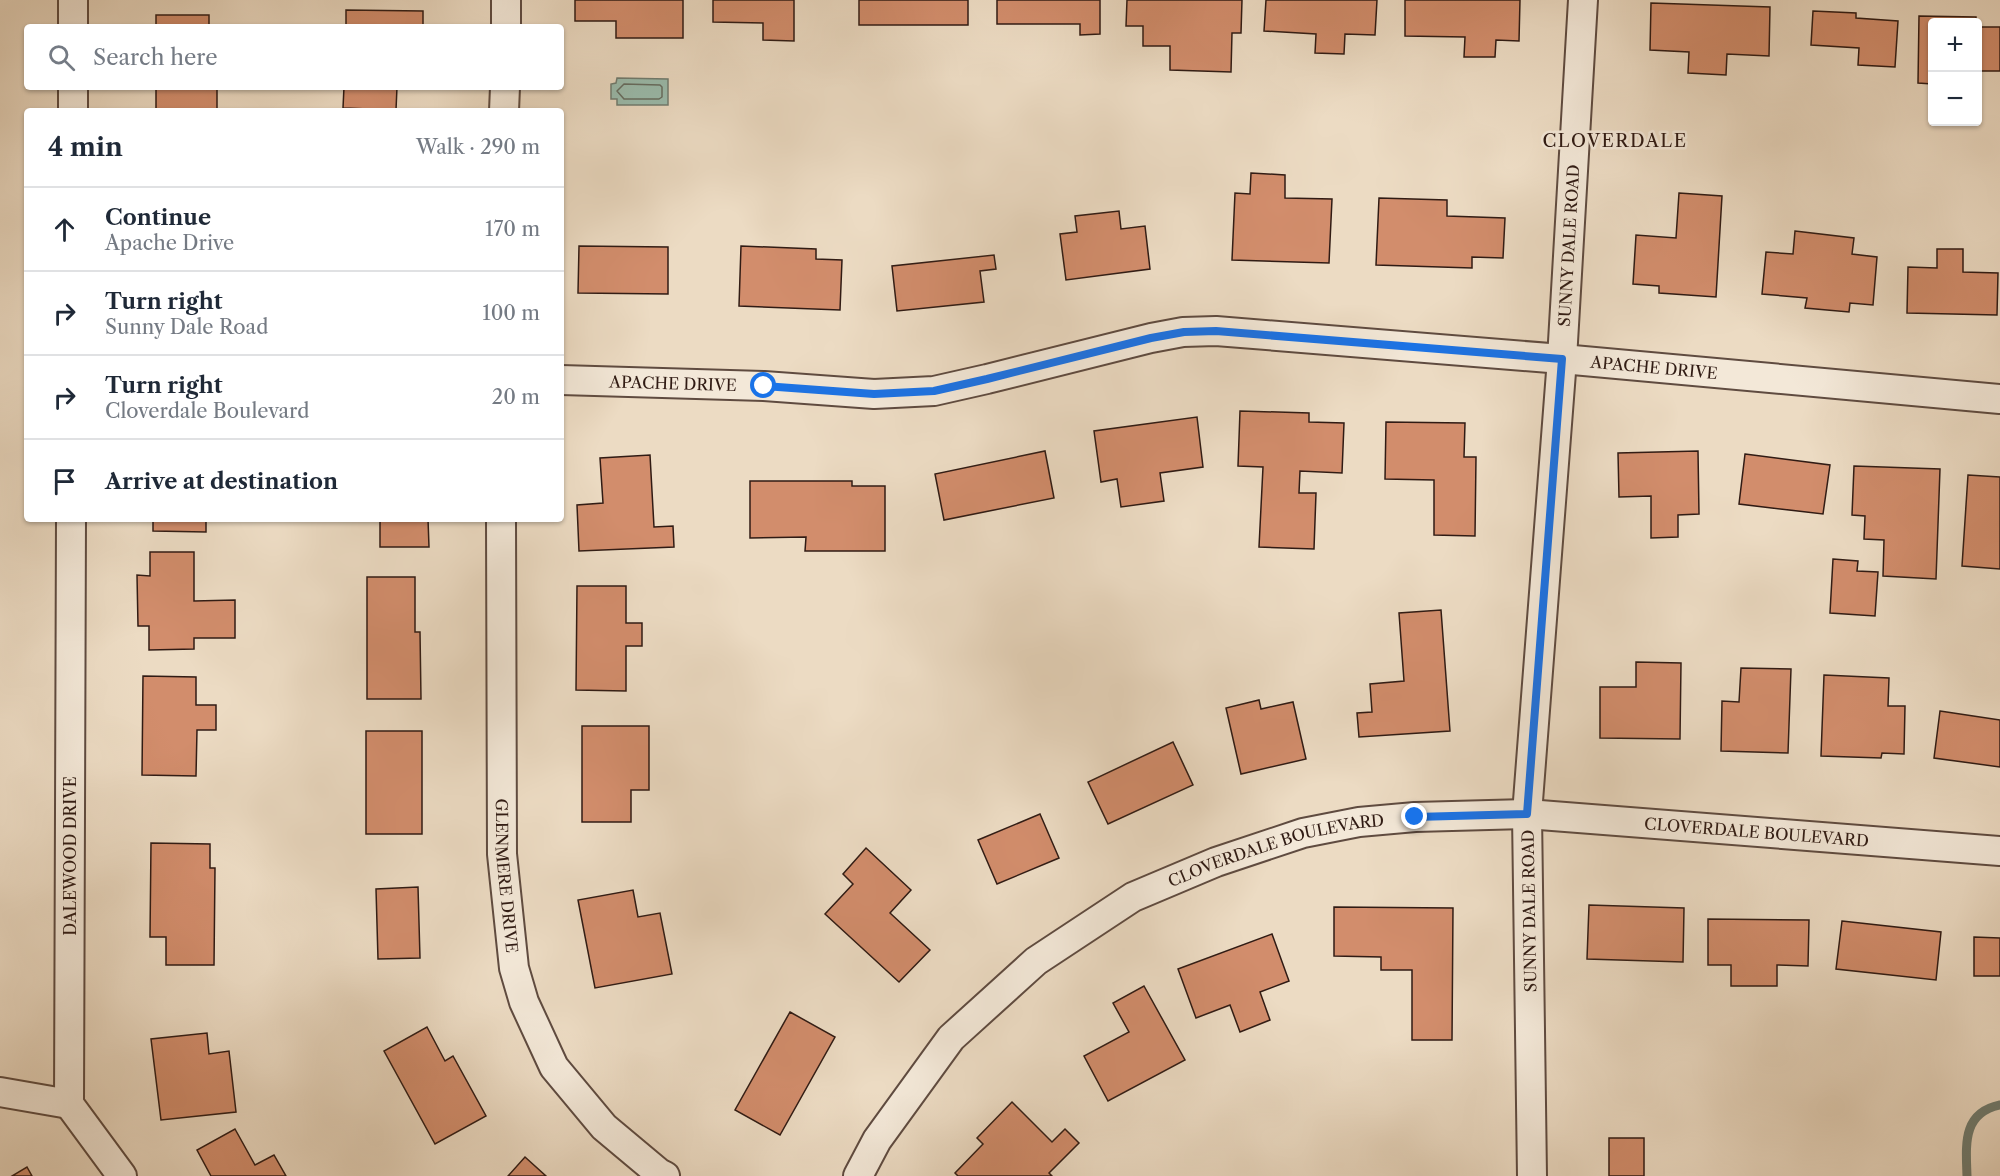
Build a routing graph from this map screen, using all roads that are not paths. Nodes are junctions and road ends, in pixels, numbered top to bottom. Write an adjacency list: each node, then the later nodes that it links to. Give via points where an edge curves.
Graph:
1 (73, 0): 4 (street)
2 (506, 0): 5 (street)
3 (1583, 0): 10 (street, SUNNY DALE ROAD)
4 (73, 24)
5 (506, 24)
6 (73, 90): 8 (street)
7 (505, 90): 9 (street)
8 (73, 108)
9 (504, 108)
10 (1562, 359): 11 (street, APACHE DRIVE, via 1216,331 1151,338 934,391 874,394 764,386); 12 (street, APACHE DRIVE); 15 (street, SUNNY DALE ROAD)
11 (564, 380)
12 (2000, 399)
13 (71, 522): 18 (street, DALEWOOD DRIVE)
14 (501, 522): 20 (street, GLENMERE DRIVE, via 502,854 514,968 524,1002 554,1067 604,1127)
15 (1527, 814): 16 (street, CLOVERDALE BOULEVARD); 21 (street, CLOVERDALE BOULEVARD, via 1415,817 1303,833 1216,862 1133,897 1036,961 951,1038 877,1140); 22 (street, SUNNY DALE ROAD)
16 (2000, 851)
17 (0, 1092): 18 (street)
18 (69, 1104): 19 (street)
19 (122, 1176)
20 (665, 1176)
21 (858, 1176)
22 (1532, 1176)

